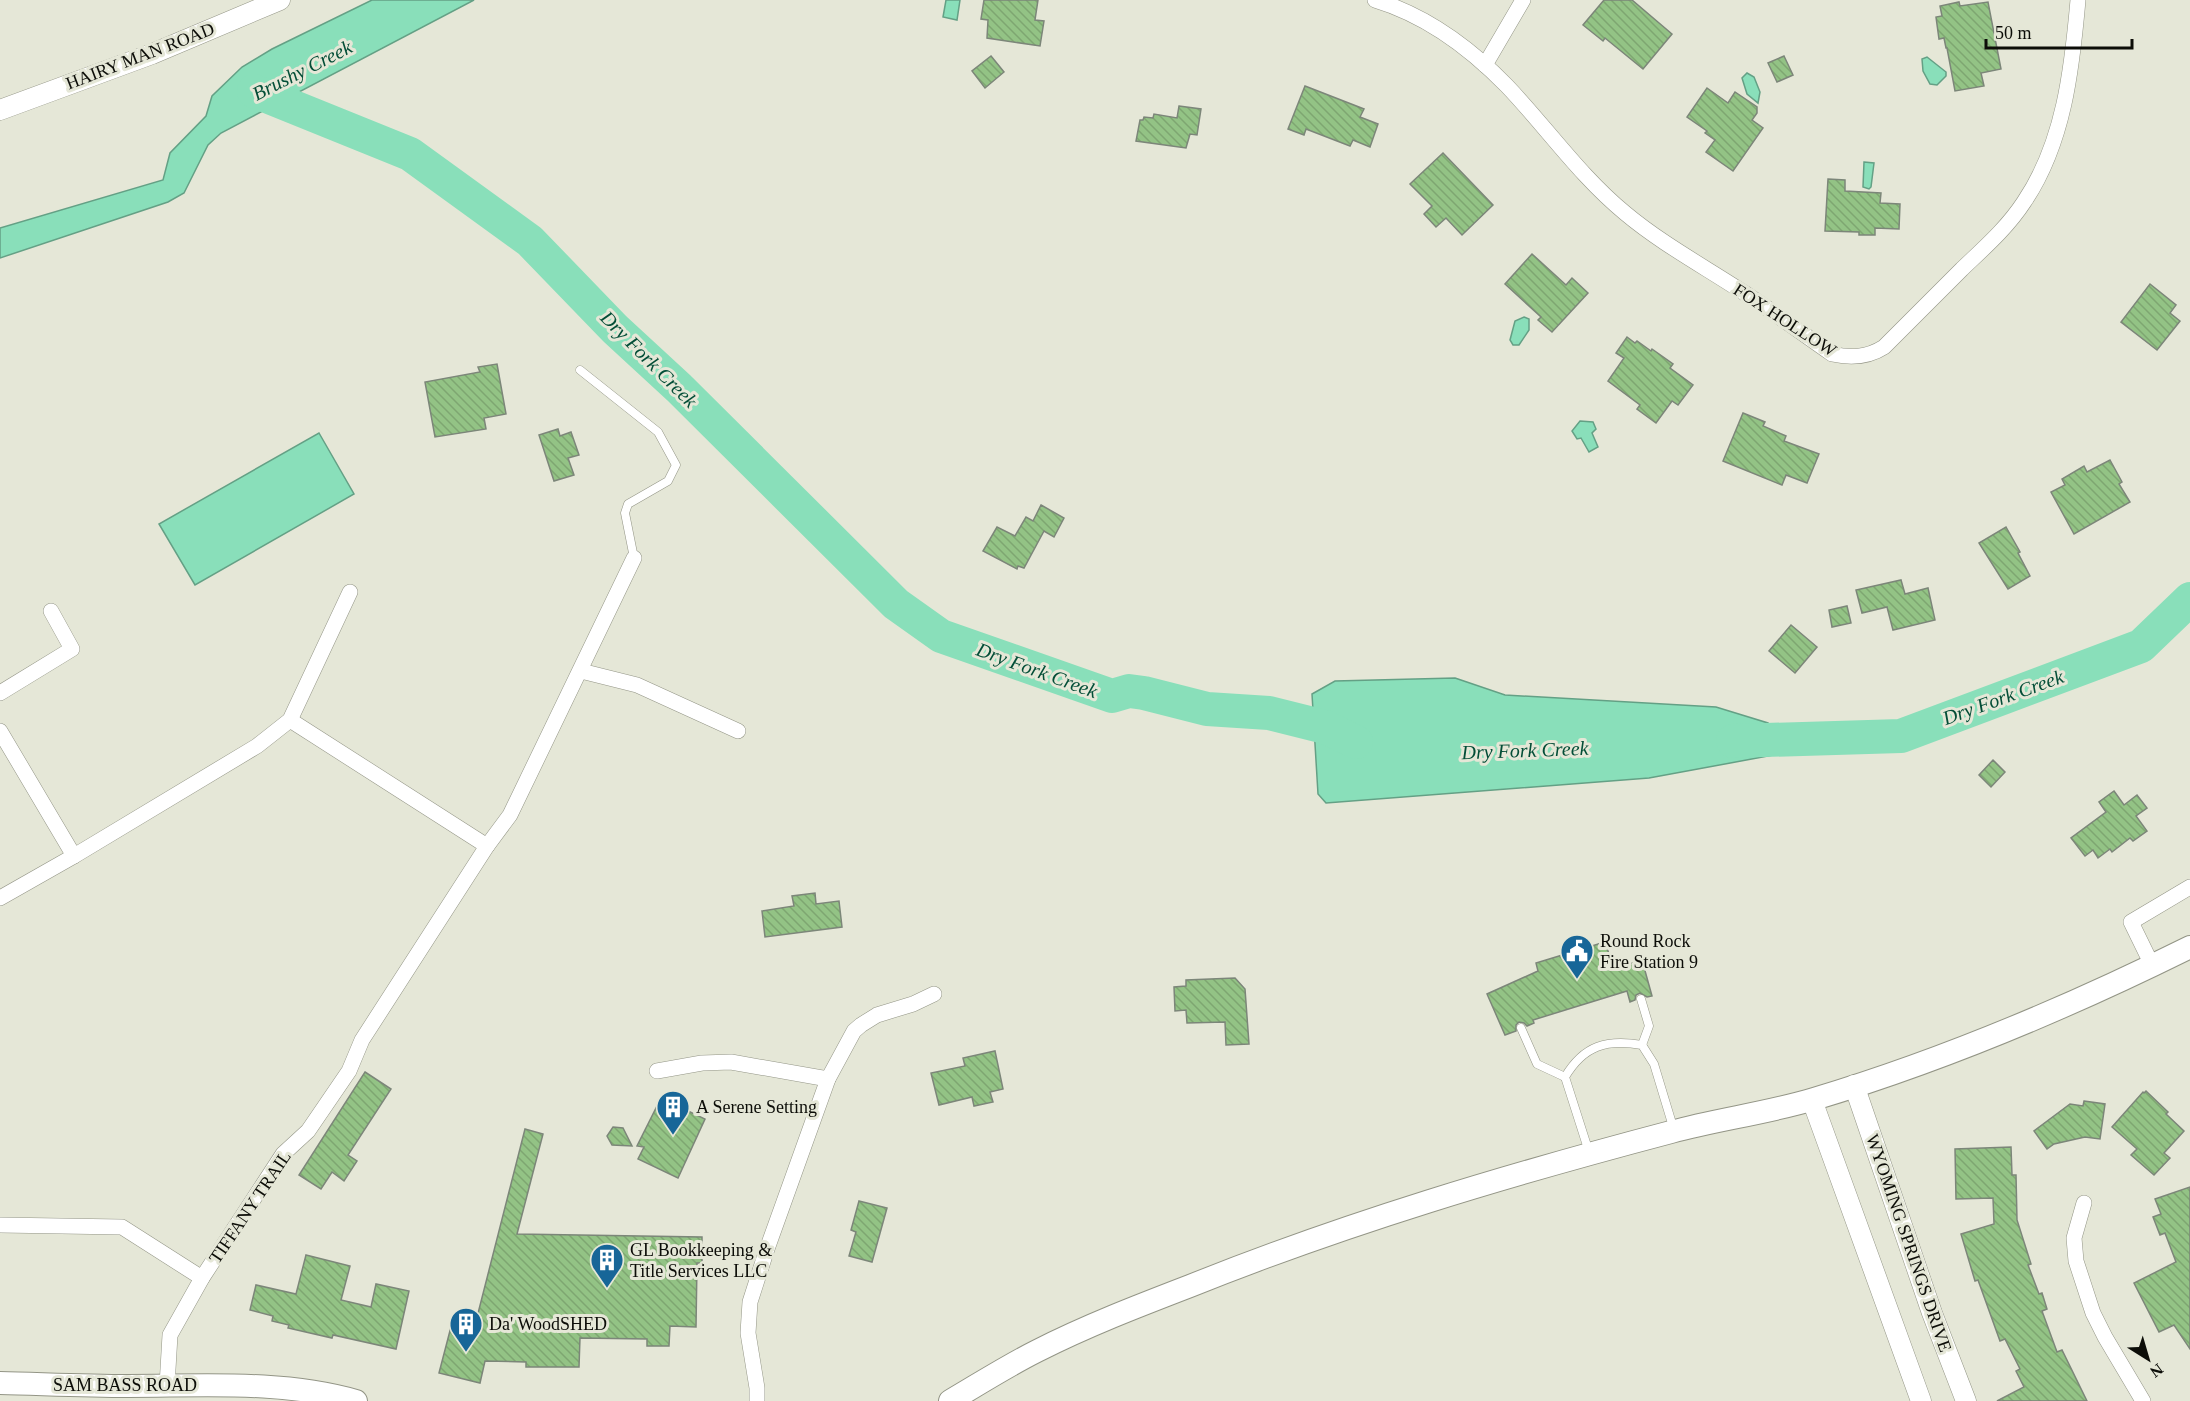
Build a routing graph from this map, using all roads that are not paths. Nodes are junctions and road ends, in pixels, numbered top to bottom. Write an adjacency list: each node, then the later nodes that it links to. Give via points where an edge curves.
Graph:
1 (280, 0): 6 (street, HAIRY MAN ROAD, via 152,54)
2 (1375, 0): 5 (street, FOX HOLLOW, via 1419,18)
3 (1523, 0): 5 (street)
4 (2078, 0): 5 (street, FOX HOLLOW, via 2073,58 2062,112 2040,174 2024,202 2004,228 1884,347 1862,356 1832,354 1624,213)
5 (1485, 65)
6 (0, 110)
7 (580, 370): 8 (lane, via 658,432 676,465 668,481 628,504 625,513)
8 (634, 558): 11 (street, TIFFANY TRAIL)
9 (350, 592): 13 (street)
10 (51, 611): 12 (street, via 72,649)
11 (580, 671): 15 (street, via 637,685); 16 (street, TIFFANY TRAIL, via 510,815)
12 (0, 693)
13 (290, 720): 16 (street); 17 (street, via 257,746)
14 (0, 731): 17 (street)
15 (738, 731)
16 (487, 846): 35 (street, TIFFANY TRAIL, via 362,1040 350,1071 308,1131 283,1154)
17 (74, 856): 19 (street)
18 (2190, 887): 21 (street, via 2131,922)
19 (0, 898)
20 (2190, 946): 21 (main road)
21 (2152, 965): 29 (main road, via 2009,1030)
22 (934, 994): 28 (street, via 861,1025)
23 (1641, 999): 25 (lane, via 1649,1026)
24 (1521, 1028): 27 (lane, via 1536,1064)
25 (1642, 1045): 27 (lane, via 1620,1041 1596,1046 1574,1062); 31 (lane, via 1654,1064)
26 (657, 1071): 28 (street, via 732,1062)
27 (1565, 1077): 32 (lane)
28 (828, 1079): 39 (street, via 750,1302 748,1333)
29 (1854, 1085): 30 (main road); 42 (street, WYOMING SPRINGS DRIVE)
30 (1812, 1100): 31 (main road); 41 (street)
31 (1674, 1131): 32 (main road)
32 (1590, 1155): 40 (main road, via 1481,1185 1250,1262 1093,1324)
33 (2084, 1203): 43 (street, via 2074,1239 2076,1261 2097,1321)
34 (0, 1225): 35 (street, via 122,1227)
35 (202, 1278): 37 (street, TIFFANY TRAIL, via 170,1335)
36 (0, 1383): 37 (main road, SAM BASS ROAD)
37 (167, 1386): 38 (main road, SAM BASS ROAD, via 280,1388)
38 (356, 1401)
39 (757, 1401)
40 (950, 1401)
41 (1921, 1401)
42 (1966, 1401)
43 (2143, 1401)

